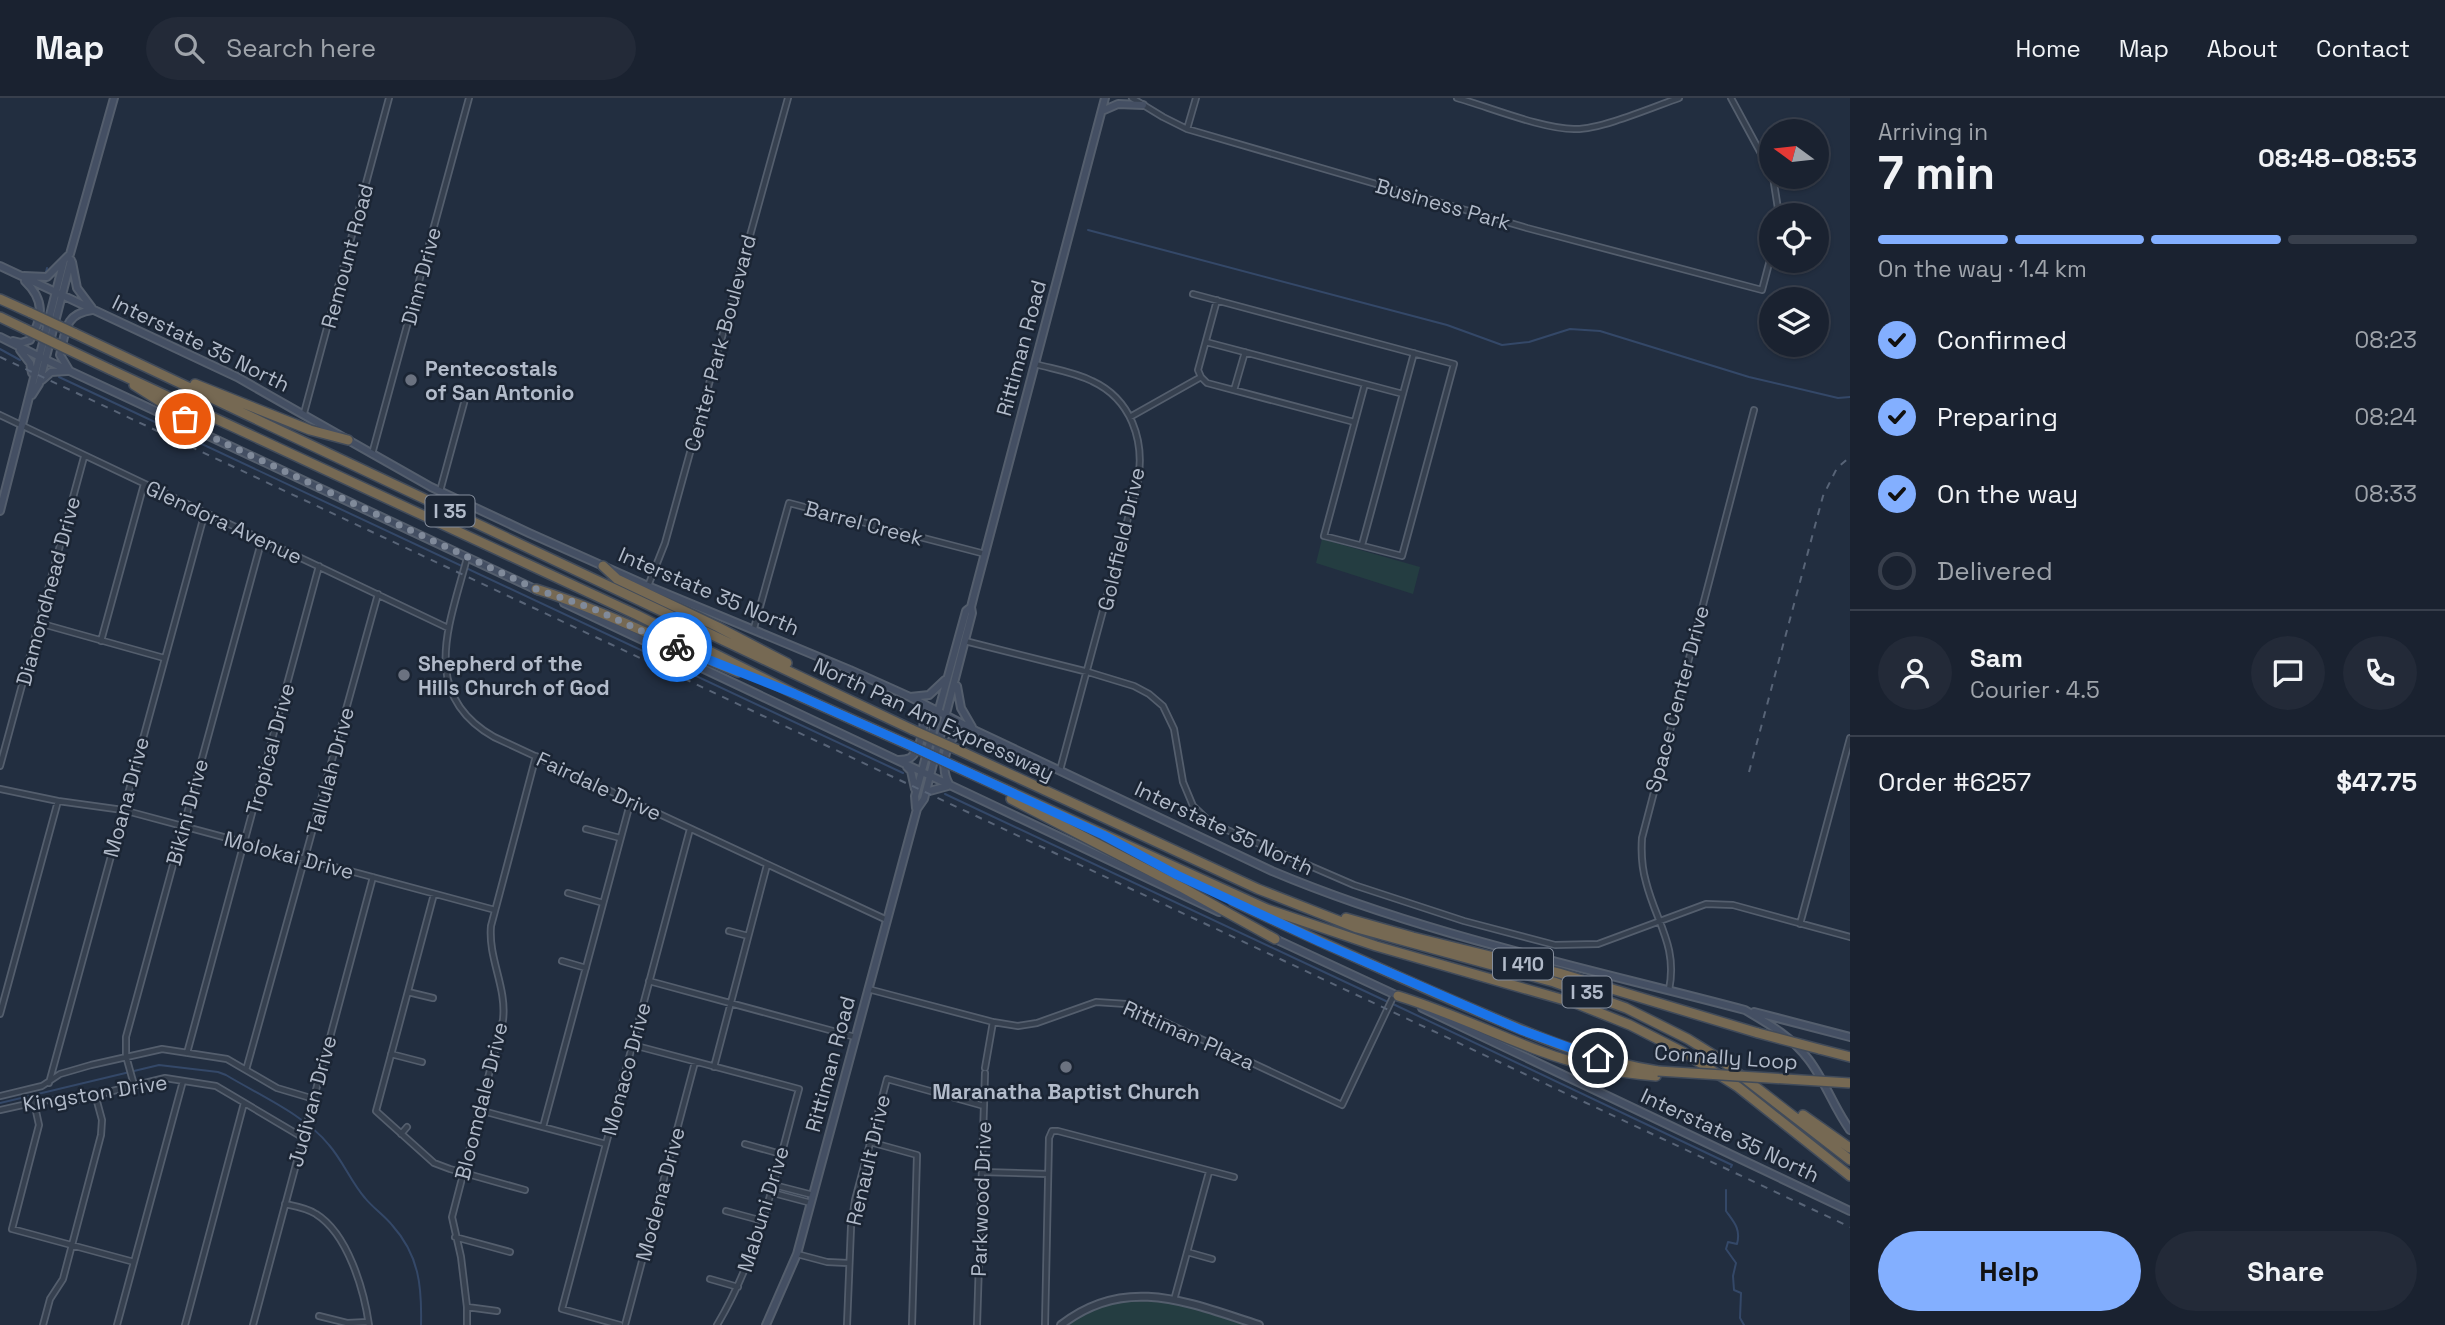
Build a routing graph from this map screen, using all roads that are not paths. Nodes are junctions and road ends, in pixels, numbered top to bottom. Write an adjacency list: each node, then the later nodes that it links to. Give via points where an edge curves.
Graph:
1 (114, 98): 15 (main road)
2 (389, 98): 43 (street, Remount Road)
3 (469, 98): 50 (street, Dinn Drive)
4 (788, 98): 62 (street, Center Park Boulevard, via 665,543)
5 (1105, 98): 12 (main road, Rittiman Road)
6 (1132, 98): 11 (street, Business Park)
7 (1196, 98): 13 (street)
8 (1457, 98): 9 (street, via 1576,129)
9 (1679, 98)
10 (1731, 98): 14 (street)
11 (1143, 105): 12 (main road, via 1118,104); 13 (street, Business Park)
12 (1102, 111): 33 (main road, Rittiman Road)
13 (1186, 129): 17 (street, Business Park, via 1527,229 1762,290)
14 (1759, 150)
15 (68, 258): 18 (main road, via 47,276); 19 (main road); 21 (main road); 24 (main road, via 77,288)
16 (0, 266): 18 (main road, Interstate 35 North)
17 (1766, 273)
18 (19, 275): 19 (main road, Interstate 35 North); 27 (main road, via 38,295 40,310 30,340 21,343)
19 (55, 292): 21 (main road, Interstate 35 North); 31 (main road)
20 (1193, 294): 23 (street)
21 (63, 296): 24 (main road, Interstate 35 North); 32 (main road)
22 (0, 297): 26 (highway, North Pan Am Expressway / I 35, bridge)
23 (1217, 300): 28 (street); 30 (street)
24 (94, 310): 35 (main road, via 75,314 68,322 60,355); 43 (main road, Interstate 35 North)
25 (0, 317): 34 (highway, North Pan Am Expressway / I 35, bridge)
26 (77, 334): 49 (highway, via 200,387); 75 (highway, North Pan Am Expressway / I 35)
27 (2, 337): 31 (main road, Interstate 35 North); 37 (main road, via 26,356)
28 (1206, 342): 29 (street); 36 (street, via 1198,370)
29 (1245, 352): 38 (street); 39 (street)
30 (1414, 353): 41 (street); 57 (street, via 1454,364 1402,556)
31 (38, 357): 32 (main road, Interstate 35 North); 37 (main road)
32 (46, 360): 35 (main road, Interstate 35 North); 37 (main road)
33 (1035, 364): 45 (street, Goldfield Drive, via 1104,387); 58 (main road, Rittiman Road)
34 (109, 369): 48 (highway); 76 (highway, North Pan Am Expressway / I 35)
35 (71, 372): 37 (main road, via 51,372); 48 (main road, Interstate 35 North)
36 (1201, 377): 39 (street); 45 (street)
37 (36, 383): 47 (main road)
38 (1365, 384): 41 (street); 46 (street)
39 (1234, 390): 46 (street)
40 (467, 392): 53 (street)
41 (1403, 394): 57 (street)
42 (1754, 410): 113 (street, Space Center Drive, via 1645,821 1645,880)
43 (304, 413): 49 (main road, Interstate 35 North)
44 (0, 415): 47 (street, Glendora Avenue)
45 (1130, 417): 72 (street, Goldfield Drive, via 1139,440 1140,469)
46 (1354, 422): 57 (street, via 1324,536)
47 (23, 426): 51 (street, Glendora Avenue); 54 (main road)
48 (203, 433): 59 (main road, Interstate 35 North)
49 (348, 440): 50 (main road, Interstate 35 North)
50 (372, 454): 53 (main road, Interstate 35 North)
51 (84, 457): 52 (street, Glendora Avenue); 66 (street, Diamondhead Drive)
52 (144, 484): 55 (street, Glendora Avenue); 69 (street)
53 (440, 491): 61 (main road, Interstate 35 North)
54 (0, 511)
55 (205, 512): 56 (street, Glendora Avenue); 71 (street, Moana Drive)
56 (262, 539): 60 (street, Glendora Avenue); 98 (street, Bikini Drive)
57 (1362, 545)
58 (985, 554): 65 (main road, Rittiman Road); 68 (street, Barrel Creek, via 789,503)
59 (466, 564): 63 (main road, Interstate 35 North); 67 (street, Fairdale Drive)
60 (319, 566): 64 (street, Glendora Avenue); 103 (street, Tropical Drive)
61 (603, 566): 62 (main road, Interstate 35 North); 75 (highway, via 617,579 743,639)
62 (648, 586): 68 (main road, Interstate 35 North)
63 (536, 589): 76 (highway, via 583,604); 84 (main road, Interstate 35 North)
64 (378, 594): 67 (street, Glendora Avenue); 104 (street, Tallulah Drive)
65 (971, 607): 70 (main road, Rittiman Road); 74 (main road, Rittiman Road)
66 (39, 624): 69 (street); 86 (street, Diamondhead Drive)
67 (448, 628): 83 (street, Fairdale Drive, via 445,672 459,706 485,732)
68 (754, 628): 77 (main road, Interstate 35 North)
69 (101, 641): 71 (street)
70 (965, 642): 72 (street); 73 (main road, Rittiman Road)
71 (164, 658): 96 (street, Moana Drive)
72 (1088, 672): 87 (street, Goldfield Drive); 113 (street, via 1134,686 1163,706 1174,729 1183,782 1193,806 1211,823 1248,841 1354,885 1555,945 1598,944)
73 (957, 673): 80 (main road, Rittiman Road); 81 (main road, via 958,701)
74 (948, 676): 77 (main road, via 929,695); 79 (main road, Rittiman Road)
75 (820, 685): 109 (highway, North Pan Am Expressway / I 35, bridge)
76 (795, 694): 85 (highway, North Pan Am Expressway / I 35, bridge)
77 (910, 697): 78 (main road, Interstate 35 North)
78 (919, 703): 79 (main road, Interstate 35 North); 84 (main road, via 925,718 916,752 907,760)
79 (939, 712): 80 (main road, Interstate 35 North); 88 (main road, Rittiman Road)
80 (947, 716): 81 (main road, Interstate 35 North); 89 (main road, Rittiman Road)
81 (973, 730): 87 (main road, Interstate 35 North); 90 (main road, via 960,730 951,739 944,768)
82 (1850, 738): 114 (street)
83 (536, 756): 94 (street, Fairdale Drive); 111 (street, Bloomdale Drive)
84 (897, 760): 88 (main road, Interstate 35 North); 93 (main road, via 911,771)
85 (952, 765): 101 (highway, North Pan Am Expressway / I 35); 118 (highway, via 980,785)
86 (0, 766)
87 (1059, 771): 123 (main road, Interstate 35 North, via 1309,886 1402,918)
88 (922, 772): 89 (main road, Interstate 35 North); 93 (main road, Rittiman Road)
89 (930, 776): 90 (main road, Interstate 35 North); 92 (main road, Rittiman Road)
90 (950, 786): 92 (main road); 118 (main road, Interstate 35 North)
91 (0, 789): 95 (street, Molokai Drive)
92 (926, 792): 97 (main road, Rittiman Road)
93 (915, 796): 97 (main road, Rittiman Road)
94 (631, 800): 100 (street, Fairdale Drive); 102 (street)
95 (58, 801): 96 (street, Molokai Drive); 129 (street)
96 (123, 810): 98 (street, Molokai Drive); 145 (street, Moana Drive)
97 (917, 810): 112 (main road, Rittiman Road)
98 (184, 826): 103 (street, Molokai Drive); 137 (street, Bikini Drive, via 126,1037)
99 (586, 829): 102 (street)
100 (690, 829): 105 (street, Fairdale Drive); 121 (street, Monaco Drive)
101 (1103, 835): 143 (highway, Connally Loop, via 1320,942 1521,1030 1576,1052); 171 (highway, North Pan Am Expressway / I 35, via 1305,923 1560,998 1630,1025 1738,1087)
102 (620, 838): 110 (street)
103 (244, 842): 104 (street, Molokai Drive); 135 (street, Tropical Drive)
104 (306, 859): 106 (street, Molokai Drive); 142 (street, Tallulah Drive)
105 (767, 865): 112 (street, Fairdale Drive); 116 (street)
106 (373, 877): 107 (street, Molokai Drive); 150 (street, Judivan Drive)
107 (434, 894): 111 (street, Molokai Drive); 124 (street)
108 (568, 894): 110 (street)
109 (1287, 900): 133 (highway, North Pan Am Expressway / I 35, via 1357,928 1583,991); 138 (highway, Connally Loop / I 410, bridge)
110 (603, 903): 120 (street)
111 (495, 910): 155 (street, Bloomdale Drive, via 490,944 504,1012)
112 (887, 919): 122 (main road, Rittiman Road)
113 (1661, 920): 114 (street, via 1693,907 1722,904); 123 (street, Space Center Drive, via 1672,958)
114 (1800, 923): 117 (street)
115 (729, 931): 116 (street)
116 (748, 936): 127 (street)
117 (1850, 937)
118 (1275, 939): 126 (main road, Interstate 35 North)
119 (562, 961): 120 (street)
120 (586, 968): 157 (street)
121 (649, 981): 127 (street); 134 (street, Monaco Drive)
122 (868, 989): 130 (street, Rittiman Plaza); 131 (main road, Rittiman Road)
123 (1669, 989): 128 (main road, Interstate 35 North)
124 (408, 992): 125 (street); 136 (street)
125 (433, 998)
126 (1393, 999): 130 (street, Rittiman Plaza, via 1342,1105 1126,1004 1083,1005 1025,1026); 143 (highway, via 1429,1006 1556,1056 1599,1068); 179 (main road, Interstate 35 North)
127 (731, 1003): 131 (street); 141 (street)
128 (1745, 1010): 132 (main road); 158 (main road, Interstate 35 North, via 1777,1028 1803,1052)
129 (0, 1014)
130 (993, 1022): 153 (street, Parkwood Drive)
131 (855, 1037): 175 (main road, Rittiman Road)
132 (1850, 1037)
133 (1688, 1039): 164 (highway, via 1735,1064); 166 (highway, North Pan Am Expressway / I 35, via 1737,1070)
134 (633, 1045): 140 (street); 162 (street, Monaco Drive)
135 (187, 1053): 137 (street, Kingston Drive, via 162,1049); 142 (street, Kingston Drive, via 223,1058)
136 (391, 1054): 139 (street); 159 (street, via 376,1111)
137 (127, 1056): 145 (street, Kingston Drive, via 60,1074); 147 (street, Bikini Drive)
138 (1850, 1057)
139 (422, 1062)
140 (695, 1062): 141 (street); 202 (street, Modena Drive)
141 (714, 1067): 165 (street, Mabuni Drive, via 799,1089)
142 (246, 1070): 150 (street, Kingston Drive, via 283,1091)
143 (1657, 1074): 146 (highway, Connally Loop, bridge)
144 (183, 1081): 147 (street, Kingston Drive, via 165,1078); 152 (street, Kingston Drive, via 216,1086); 187 (street)
145 (49, 1083): 149 (street, Kingston Drive)
146 (1850, 1083)
147 (134, 1085): 148 (street, Kingston Drive)
148 (95, 1094): 151 (street, Kingston Drive, via 68,1102); 182 (street, via 103,1128)
149 (0, 1096)
150 (314, 1099): 160 (street, Judivan Drive)
151 (34, 1102): 154 (street, Kingston Drive); 182 (street, via 39,1125 12,1228)
152 (244, 1102): 160 (street, Kingston Drive); 199 (street)
153 (984, 1106): 161 (street, Renault Drive, via 887,1079); 168 (street, Parkwood Drive)
154 (0, 1110)
155 (479, 1110): 157 (street); 169 (street, Bloomdale Drive)
156 (407, 1126): 159 (street)
157 (543, 1127): 162 (street)
158 (1850, 1130)
159 (401, 1134): 169 (street, via 434,1163)
160 (302, 1137): 177 (street, Judivan Drive)
161 (870, 1142): 188 (street, Renault Drive, via 855,1200); 206 (street, via 917,1155)
162 (606, 1144): 195 (street, Monaco Drive, via 562,1309)
163 (744, 1144): 165 (street)
164 (1850, 1149)
165 (781, 1154): 173 (street, Mabuni Drive)
166 (1850, 1160)
167 (1209, 1171): 170 (street, via 1052,1131); 172 (street); 184 (street)
168 (982, 1172): 170 (street); 207 (street, Parkwood Drive)
169 (463, 1173): 174 (street); 181 (street, Bloomdale Drive, via 452,1217)
170 (1048, 1174): 208 (street)
171 (1850, 1176)
172 (1234, 1177)
173 (773, 1188): 175 (street); 176 (street, via 777,1194); 180 (street, Mabuni Drive)
174 (525, 1190)
175 (813, 1195): 176 (main road, Rittiman Road)
176 (811, 1203): 185 (main road, Rittiman Road)
177 (285, 1204): 196 (street, via 320,1217 347,1251); 200 (street, Judivan Drive)
178 (726, 1211): 180 (street)
179 (1850, 1211)
180 (763, 1221): 190 (street, Mabuni Drive)
181 (455, 1237): 183 (street); 192 (street, Bloomdale Drive)
182 (72, 1245): 187 (street); 197 (street)
183 (510, 1252)
184 (1187, 1252): 186 (street); 191 (street)
185 (797, 1254): 188 (street); 204 (main road, Rittiman Road)
186 (1212, 1259)
187 (134, 1262): 198 (street)
188 (848, 1263): 205 (street, Renault Drive)
189 (710, 1279): 190 (street)
190 (738, 1287): 203 (street, Mabuni Drive)
191 (1174, 1300): 209 (street, via 1154,1295 1115,1298 1088,1306); 210 (street)
192 (467, 1307): 193 (street); 201 (street, Bloomdale Drive)
193 (497, 1311)
194 (319, 1316): 196 (street)
195 (599, 1322): 202 (street)
196 (369, 1323)
197 (43, 1325)
198 (117, 1325)
199 (185, 1325)
200 (253, 1325)
201 (467, 1325)
202 (622, 1325)
203 (717, 1325)
204 (766, 1325)
205 (847, 1325)
206 (912, 1325)
207 (977, 1325)
208 (1045, 1325)
209 (1061, 1325)
210 (1259, 1325)

